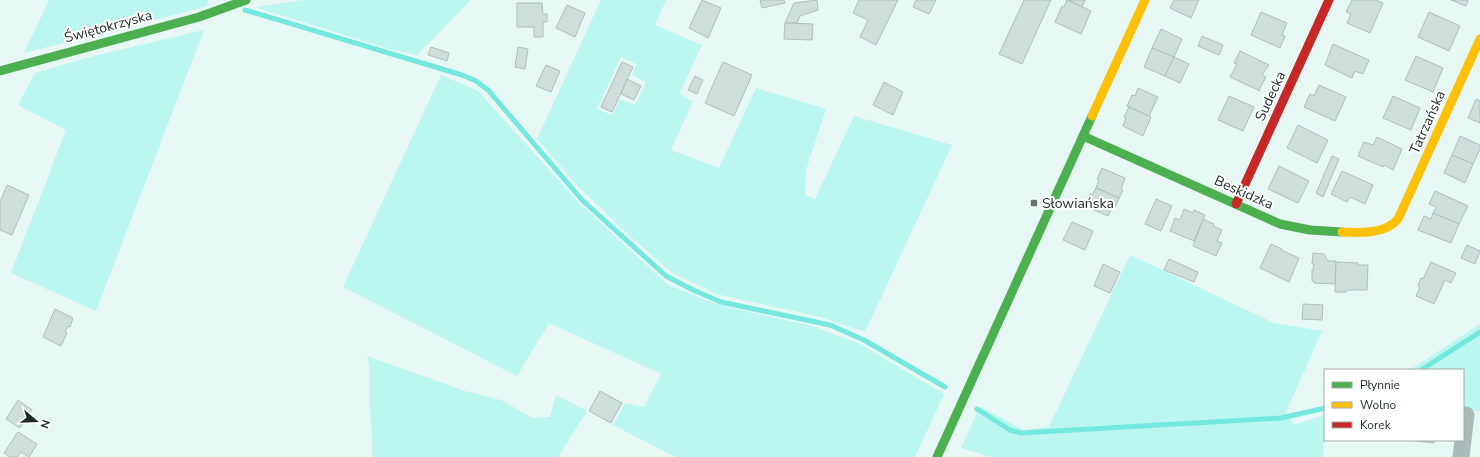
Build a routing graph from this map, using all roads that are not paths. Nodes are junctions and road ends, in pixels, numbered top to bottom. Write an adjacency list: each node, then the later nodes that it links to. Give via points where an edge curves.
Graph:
1 (242, 0): 5 (street, Świętokrzyska, via 199,17)
2 (1145, 0): 6 (street)
3 (1329, 0): 7 (street, Sudecka)
4 (1480, 39): 8 (street, Tatrzańska)
5 (0, 71)
6 (1082, 136): 7 (street, Beskidzka); 12 (street)
7 (1236, 204): 8 (street, Beskidzka, via 1280,224 1321,232 1383,230)
8 (1399, 218)
9 (1466, 415): 10 (street)
10 (1464, 431)
11 (1463, 441): 13 (street)
12 (937, 457)
13 (1461, 457)

